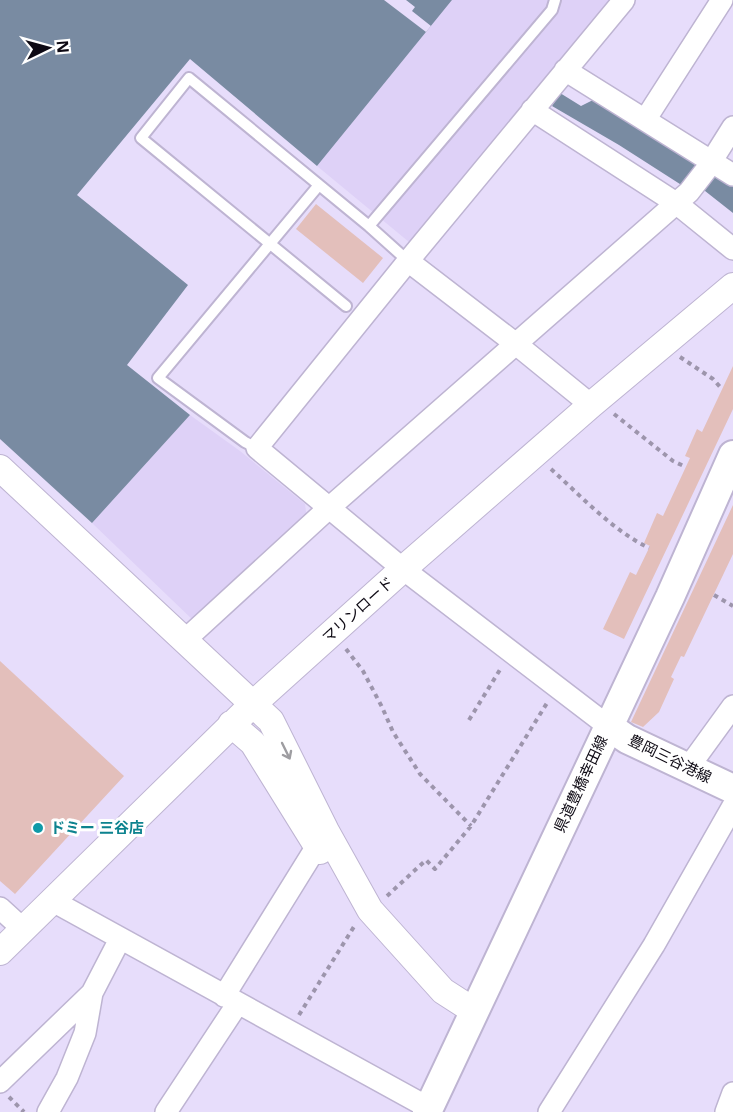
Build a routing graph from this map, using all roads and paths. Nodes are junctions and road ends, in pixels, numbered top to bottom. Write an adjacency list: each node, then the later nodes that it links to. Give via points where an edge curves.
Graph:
1 (555, 0): 12 (lane, via 552,10)
2 (624, 0): 4 (street)
3 (722, 0): 6 (street)
4 (565, 70): 5 (street); 6 (street)
5 (532, 110): 11 (street); 15 (street)
6 (645, 120): 8 (street)
7 (733, 127): 8 (street)
8 (709, 165): 9 (street); 11 (street)
9 (733, 175)
10 (319, 185): 12 (lane); 13 (lane); 13 (lane, via 189,78 141,138)
11 (682, 198): 14 (street); 18 (street)
12 (369, 226): 15 (lane)
13 (270, 243): 17 (lane); 22 (lane, via 158,378)
14 (733, 249)
15 (408, 261): 18 (street); 22 (street)
16 (733, 286): 19 (street, マリンロード)
17 (346, 306)
18 (516, 344): 21 (street); 27 (street)
19 (662, 345): 20 (path); 21 (street, マリンロード)
20 (722, 389)
21 (591, 405): 23 (street, マリンロード); 25 (path, via 617,415 673,461)
22 (257, 448): 27 (street)
23 (535, 454): 28 (path, via 594,508); 29 (street, マリンロード)
24 (733, 454): 40 (main road, 県道豊橋幸田線)
25 (686, 467)
26 (0, 468): 33 (street)
27 (330, 507): 29 (street); 33 (street)
28 (648, 548)
29 (403, 569): 32 (street, マリンロード); 34 (street)
30 (714, 595): 31 (path)
31 (733, 606)
32 (334, 631): 36 (street, マリンロード); 44 (path, via 363,671 415,767)
33 (185, 640): 36 (street)
34 (511, 651): 35 (street); 38 (path)
35 (556, 687): 40 (street); 44 (path)
36 (253, 704): 39 (street, マリンロード); 45 (street, one-way to 45, via 271,721)
37 (733, 706): 41 (street)
38 (469, 720)
39 (231, 724): 45 (street, via 253,743); 46 (street, マリンロード)
40 (608, 726): 41 (main road, 豊岡三谷港線); 54 (main road, 県道豊橋幸田線)
41 (688, 768): 42 (main road, 豊岡三谷港線)
42 (733, 789)
43 (733, 806): 61 (street, via 654,945)
44 (471, 826): 48 (path, via 435,869 426,860)
45 (321, 839): 48 (street); 53 (street)
46 (51, 900): 49 (street, マリンロード); 50 (street)
47 (0, 908): 49 (street)
48 (364, 914): 54 (street, via 443,991); 55 (path)
49 (23, 929): 51 (street, マリンロード)
50 (120, 939): 52 (street); 53 (street)
51 (0, 952)
52 (92, 993): 56 (street); 59 (street, via 85,1034)
53 (231, 1000): 55 (street); 60 (street)
54 (474, 1011): 58 (main road, 県道豊橋幸田線)
55 (289, 1032): 58 (street)
56 (0, 1082)
57 (733, 1093): 62 (street)
58 (432, 1111)
59 (48, 1112)
60 (166, 1112)
61 (549, 1112)
62 (726, 1112)

